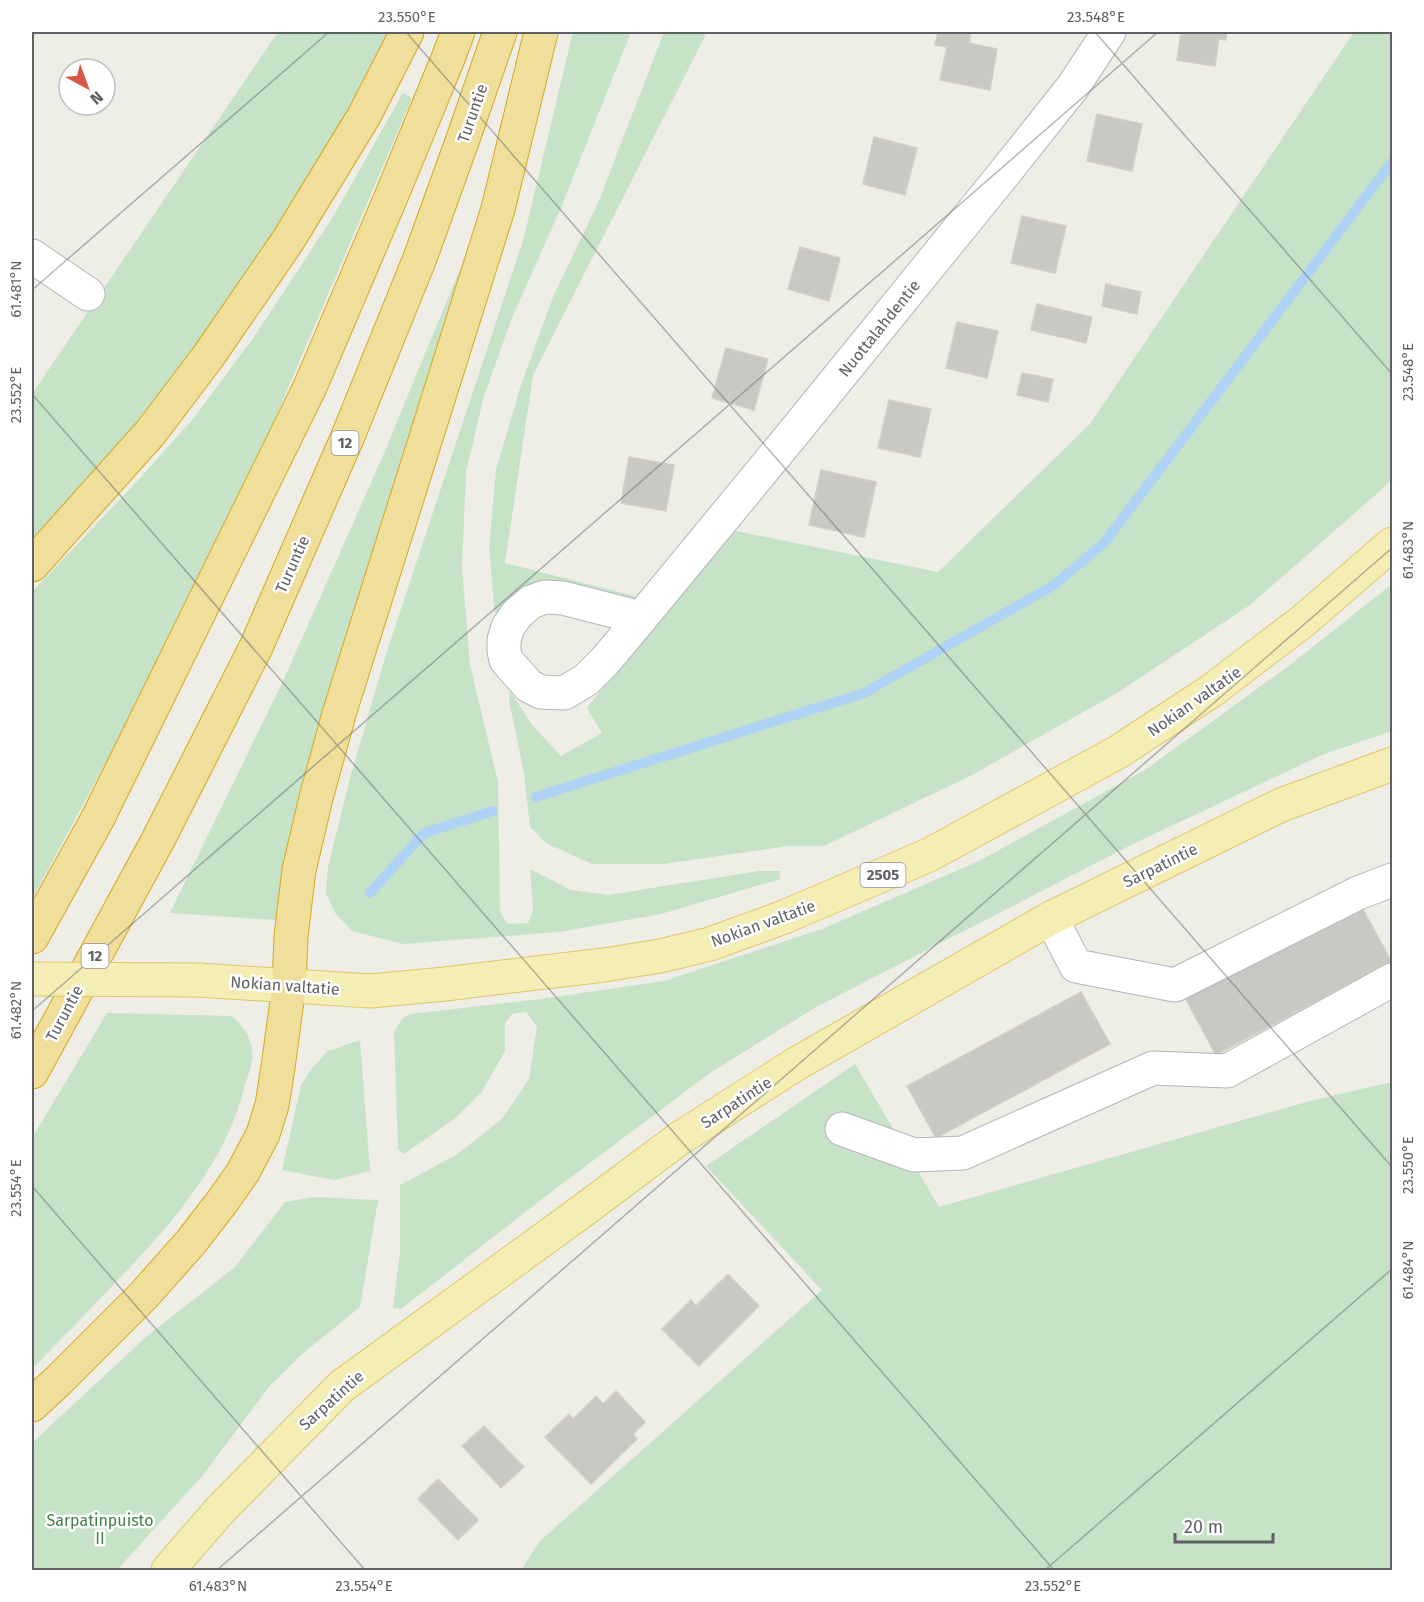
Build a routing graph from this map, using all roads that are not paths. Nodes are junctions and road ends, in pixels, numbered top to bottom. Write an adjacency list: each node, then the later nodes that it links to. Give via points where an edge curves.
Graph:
1 (407, 32): 9 (highway, via 364,116 293,232 207,358 151,432)
2 (458, 32): 14 (highway, via 310,387 98,818)
3 (500, 32): 18 (highway, Turuntie / 12, via 420,258 256,647 158,840)
4 (541, 32): 17 (highway, via 498,209 316,798 299,870)
5 (1109, 32): 10 (street, Nuottalahdentie, via 1072,88 1002,176)
6 (32, 256): 7 (street)
7 (88, 294)
8 (1392, 544): 17 (main road, Nokian valtatie / 2505, via 1303,621 1211,692 1118,752 929,855 784,917 710,944 604,965 370,991)
9 (32, 565)
10 (641, 618)
11 (1392, 764): 13 (main road, Sarpatintie, via 1281,805)
12 (1392, 880): 13 (street, via 1358,893 1175,985 1076,966)
13 (1050, 918): 21 (main road, Sarpatintie, via 796,1064 680,1138 342,1386 221,1509)
14 (32, 937)
15 (32, 979): 17 (main road, Nokian valtatie / 2505, bridge, via 200,980)
16 (1392, 980): 19 (street, via 1227,1071 1153,1068 963,1153 914,1155)
17 (289, 986): 20 (highway, via 272,1105 263,1134 243,1172 191,1242 144,1295)
18 (32, 1072)
19 (842, 1129)
20 (32, 1405)
21 (168, 1570)

